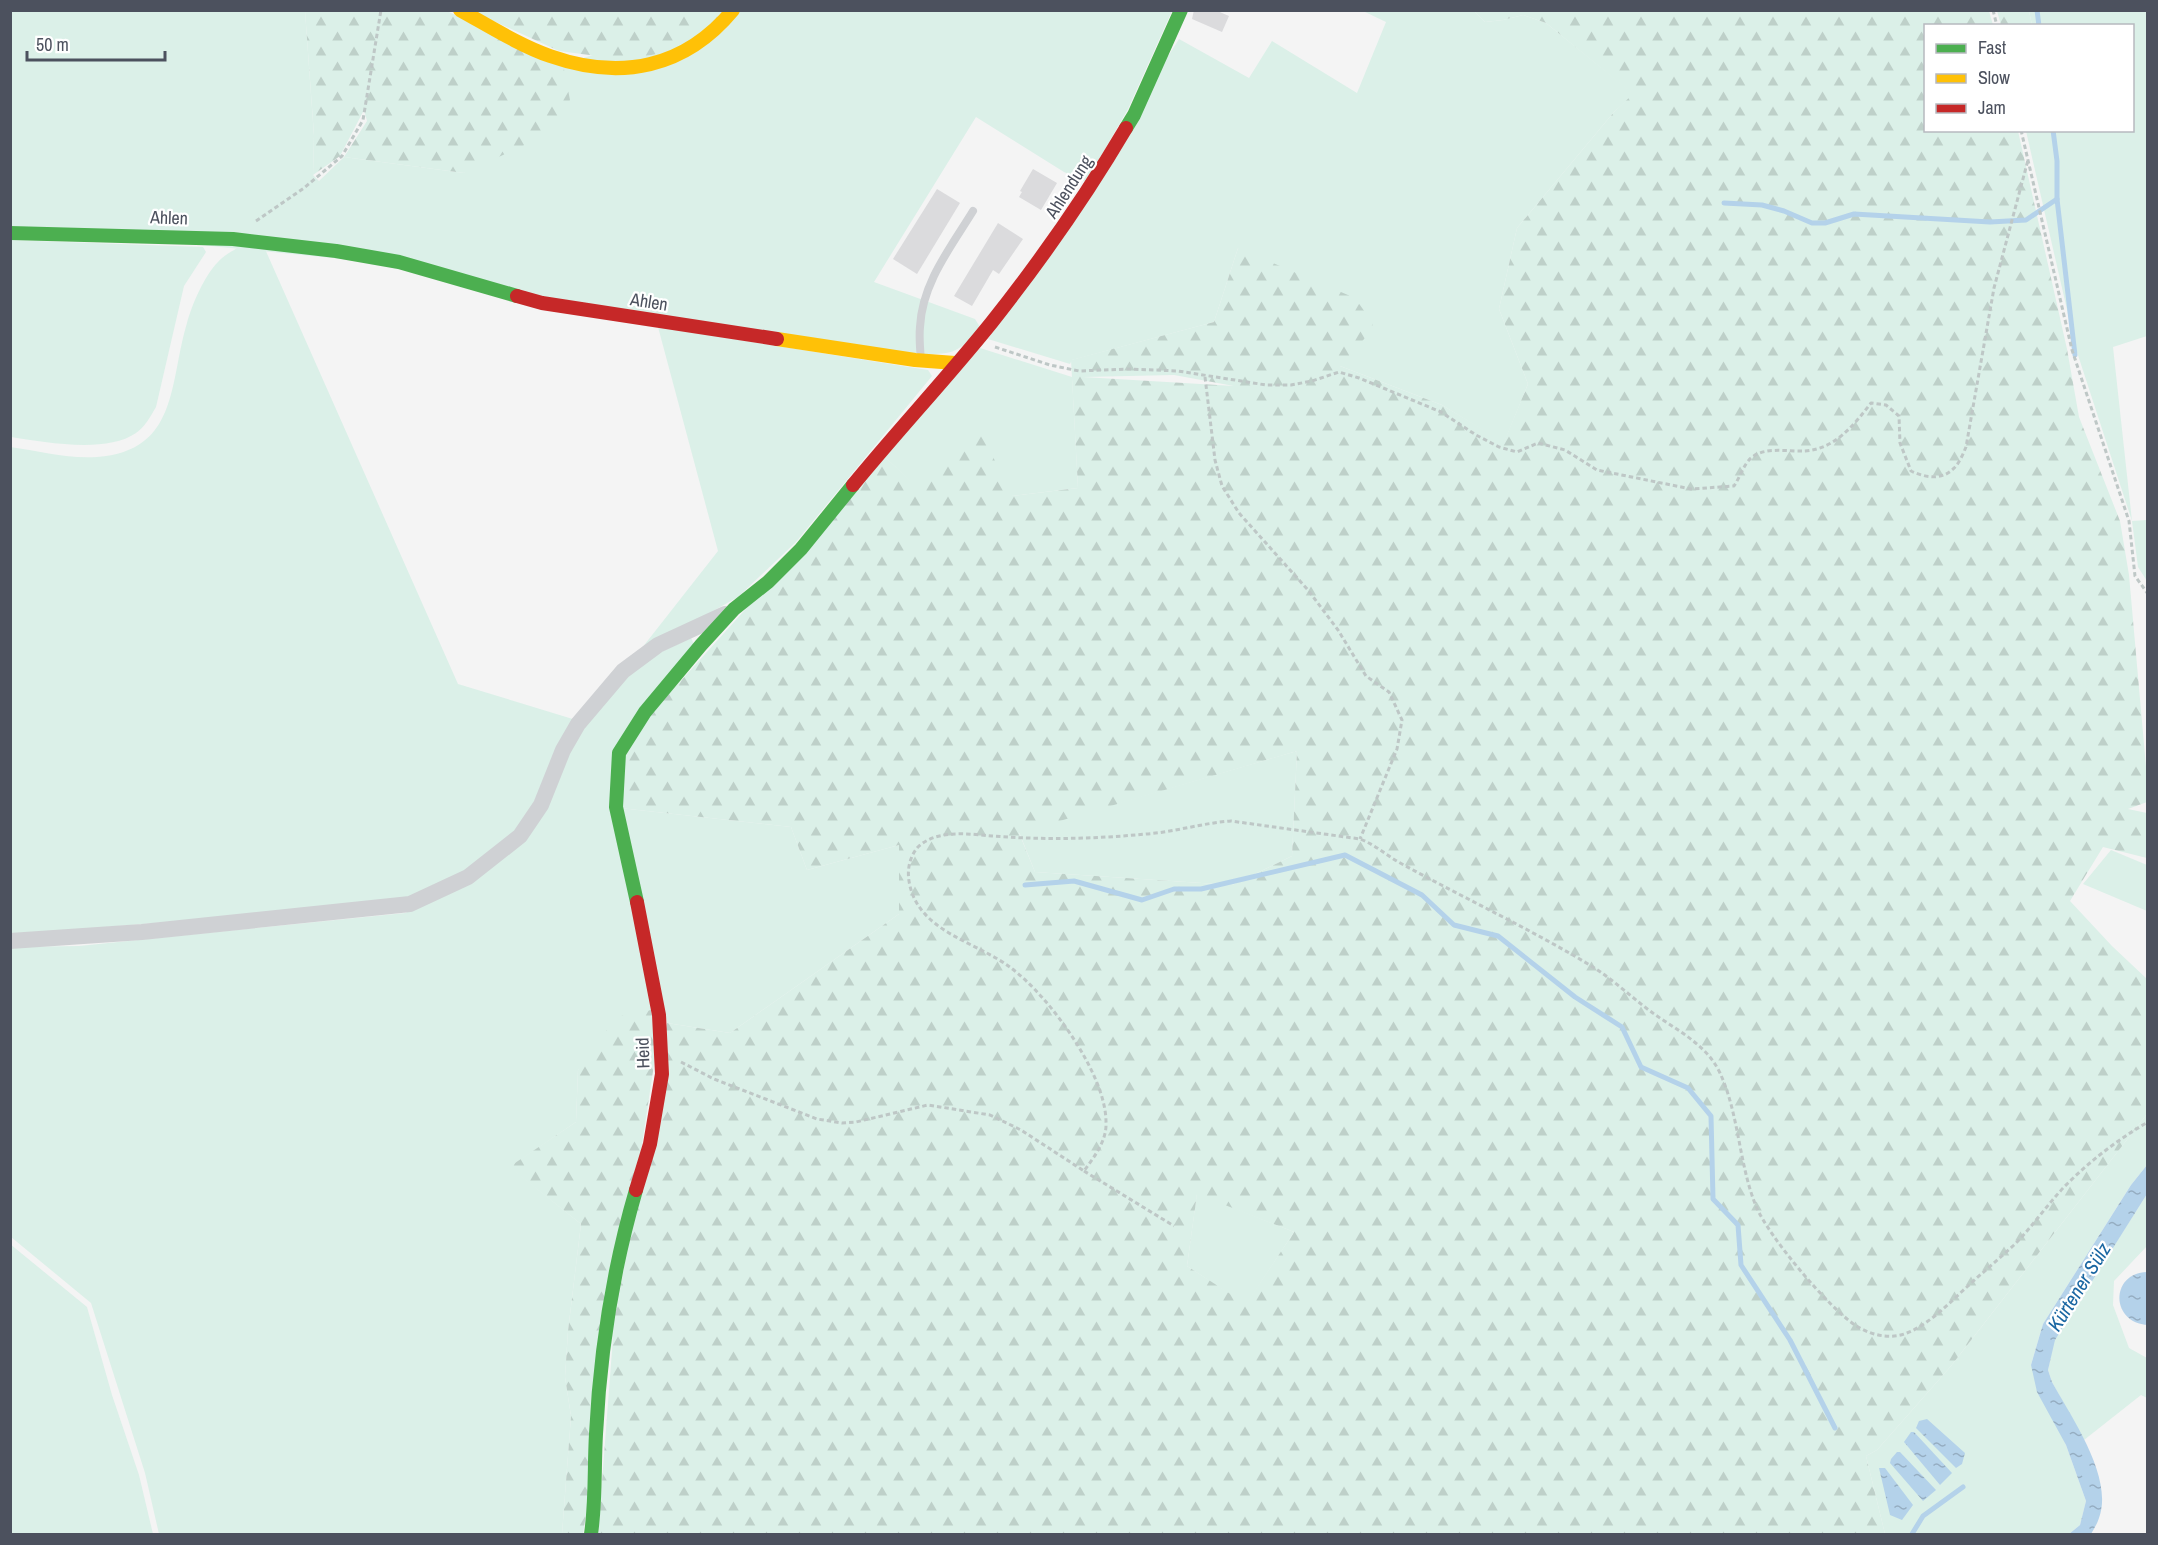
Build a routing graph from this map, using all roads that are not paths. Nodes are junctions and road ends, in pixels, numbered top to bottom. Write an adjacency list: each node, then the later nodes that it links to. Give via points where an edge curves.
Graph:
1 (460, 10): 2 (street, via 548,55 604,66 646,65 673,58 720,26)
2 (733, 10)
3 (1181, 10): 7 (street, Ahlendung, via 1134,115 1093,184 1057,237)
4 (973, 211): 6 (lane, via 927,293 920,326)
5 (10, 233): 6 (street, Ahlen, via 233,239 336,251 399,262 542,303)
6 (921, 360): 7 (street, Ahlen)
7 (956, 363): 8 (street, via 801,549)
8 (734, 609): 9 (street, via 658,645 623,672 579,724 563,750 541,805 520,836 468,877 410,904 142,932); 10 (street, Heid, via 645,712 618,753 615,807 647,944 659,1015 662,1074 650,1144 609,1305)
9 (10, 941)
10 (591, 1534)

